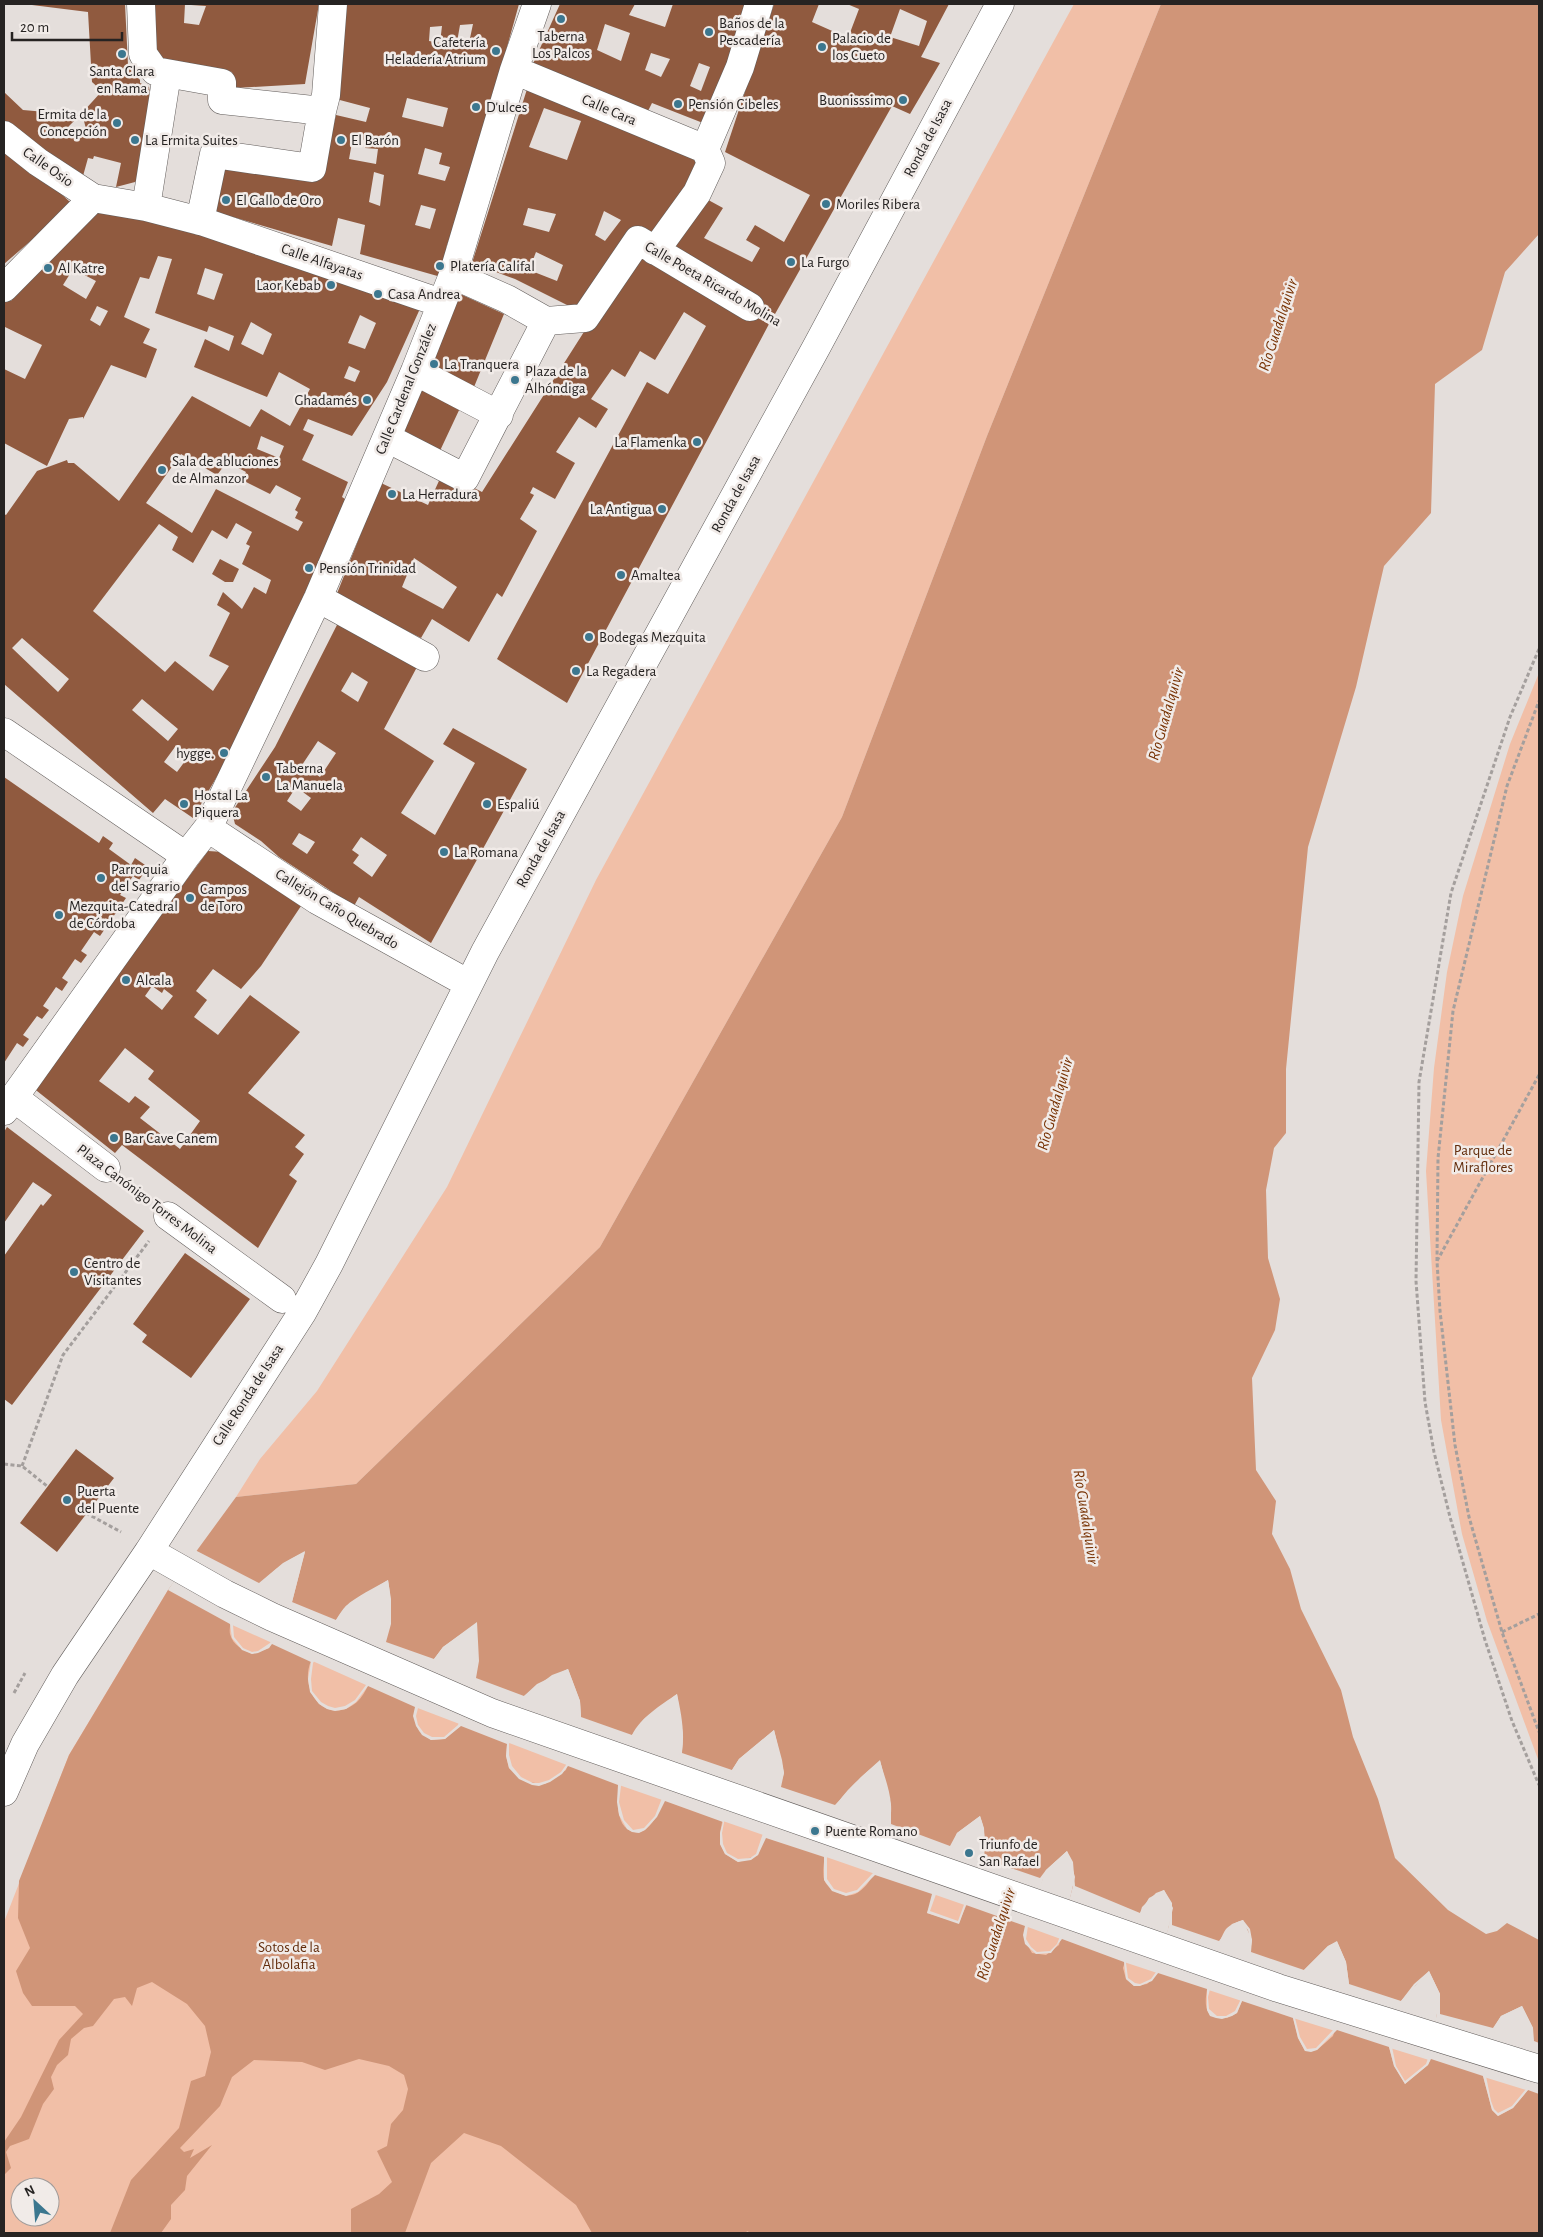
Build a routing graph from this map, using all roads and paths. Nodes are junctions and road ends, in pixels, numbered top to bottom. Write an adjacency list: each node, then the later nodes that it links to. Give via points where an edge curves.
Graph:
1 (141, 4): 7 (street, via 143,54 155,71)
2 (333, 4): 8 (street)
3 (537, 4): 6 (street, Calle Cardenal González)
4 (759, 4): 10 (street, via 740,67)
5 (1000, 4): 30 (street, Ronda de Isasa)
6 (514, 70): 10 (street, Calle Cara); 15 (street, Calle Cardenal González)
7 (167, 74): 8 (street, via 222,84 222,100); 12 (street)
8 (324, 102): 13 (street, via 312,168 214,154)
9 (4, 135): 11 (street, Calle Osio)
10 (704, 149): 14 (street, via 711,163 708,170 696,193)
11 (93, 198): 12 (street, Calle Alfayatas); 16 (street)
12 (146, 207): 13 (street, Calle Alfayatas)
13 (202, 221): 17 (street, Calle Alfayatas)
14 (655, 251): 18 (street, Calle Poeta Ricardo Molina); 19 (street, Calle Poeta Ricardo Molina, via 638,240 585,318)
15 (453, 275): 17 (street, Calle Cardenal González); 19 (street)
16 (4, 288)
17 (441, 303): 20 (street, Calle Cardenal González)
18 (750, 307)
19 (546, 321): 21 (street)
20 (415, 371): 21 (street); 22 (street, Calle Cardenal González)
21 (499, 415): 22 (street, via 465,478)
22 (387, 438): 23 (street, Calle Cardenal González)
23 (318, 598): 25 (street); 28 (street, Calle Cardenal González)
24 (1539, 649): 45 (path, via 1510,717 1451,893 1419,1082 1416,1280 1425,1402 1434,1452 1485,1640 1512,1721)
25 (425, 657)
26 (1539, 701): 35 (path, via 1507,786 1453,1011 1438,1158)
27 (4, 732): 29 (street)
28 (208, 828): 29 (street, Calle Cardenal González); 30 (street, Callejón Caño Quebrado, via 317,900)
29 (186, 856): 32 (street, Calle Cardenal González)
30 (469, 984): 41 (street, Calle Ronda de Isasa, via 306,1305)
31 (1539, 1075): 35 (path)
32 (8, 1104): 33 (street, Plaza Canónigo Torres Molina)
33 (106, 1168): 34 (path, Plaza Canónigo Torres Molina)
34 (168, 1216): 36 (street, Plaza Canónigo Torres Molina); 38 (path, via 63,1355)
35 (1437, 1261): 43 (path, via 1455,1445 1469,1517)
36 (282, 1299)
37 (4, 1464): 38 (path)
38 (22, 1466): 39 (path)
39 (47, 1486)
40 (86, 1513): 41 (path)
41 (149, 1551): 46 (street, Calle Ronda de Isasa, via 65,1676 26,1744); 47 (street, via 272,1617 501,1716 1278,1988)
42 (1539, 1614): 43 (path)
43 (1502, 1632): 44 (path)
44 (1539, 1732)
45 (1539, 1785)
46 (4, 1792)
47 (1539, 2069)

